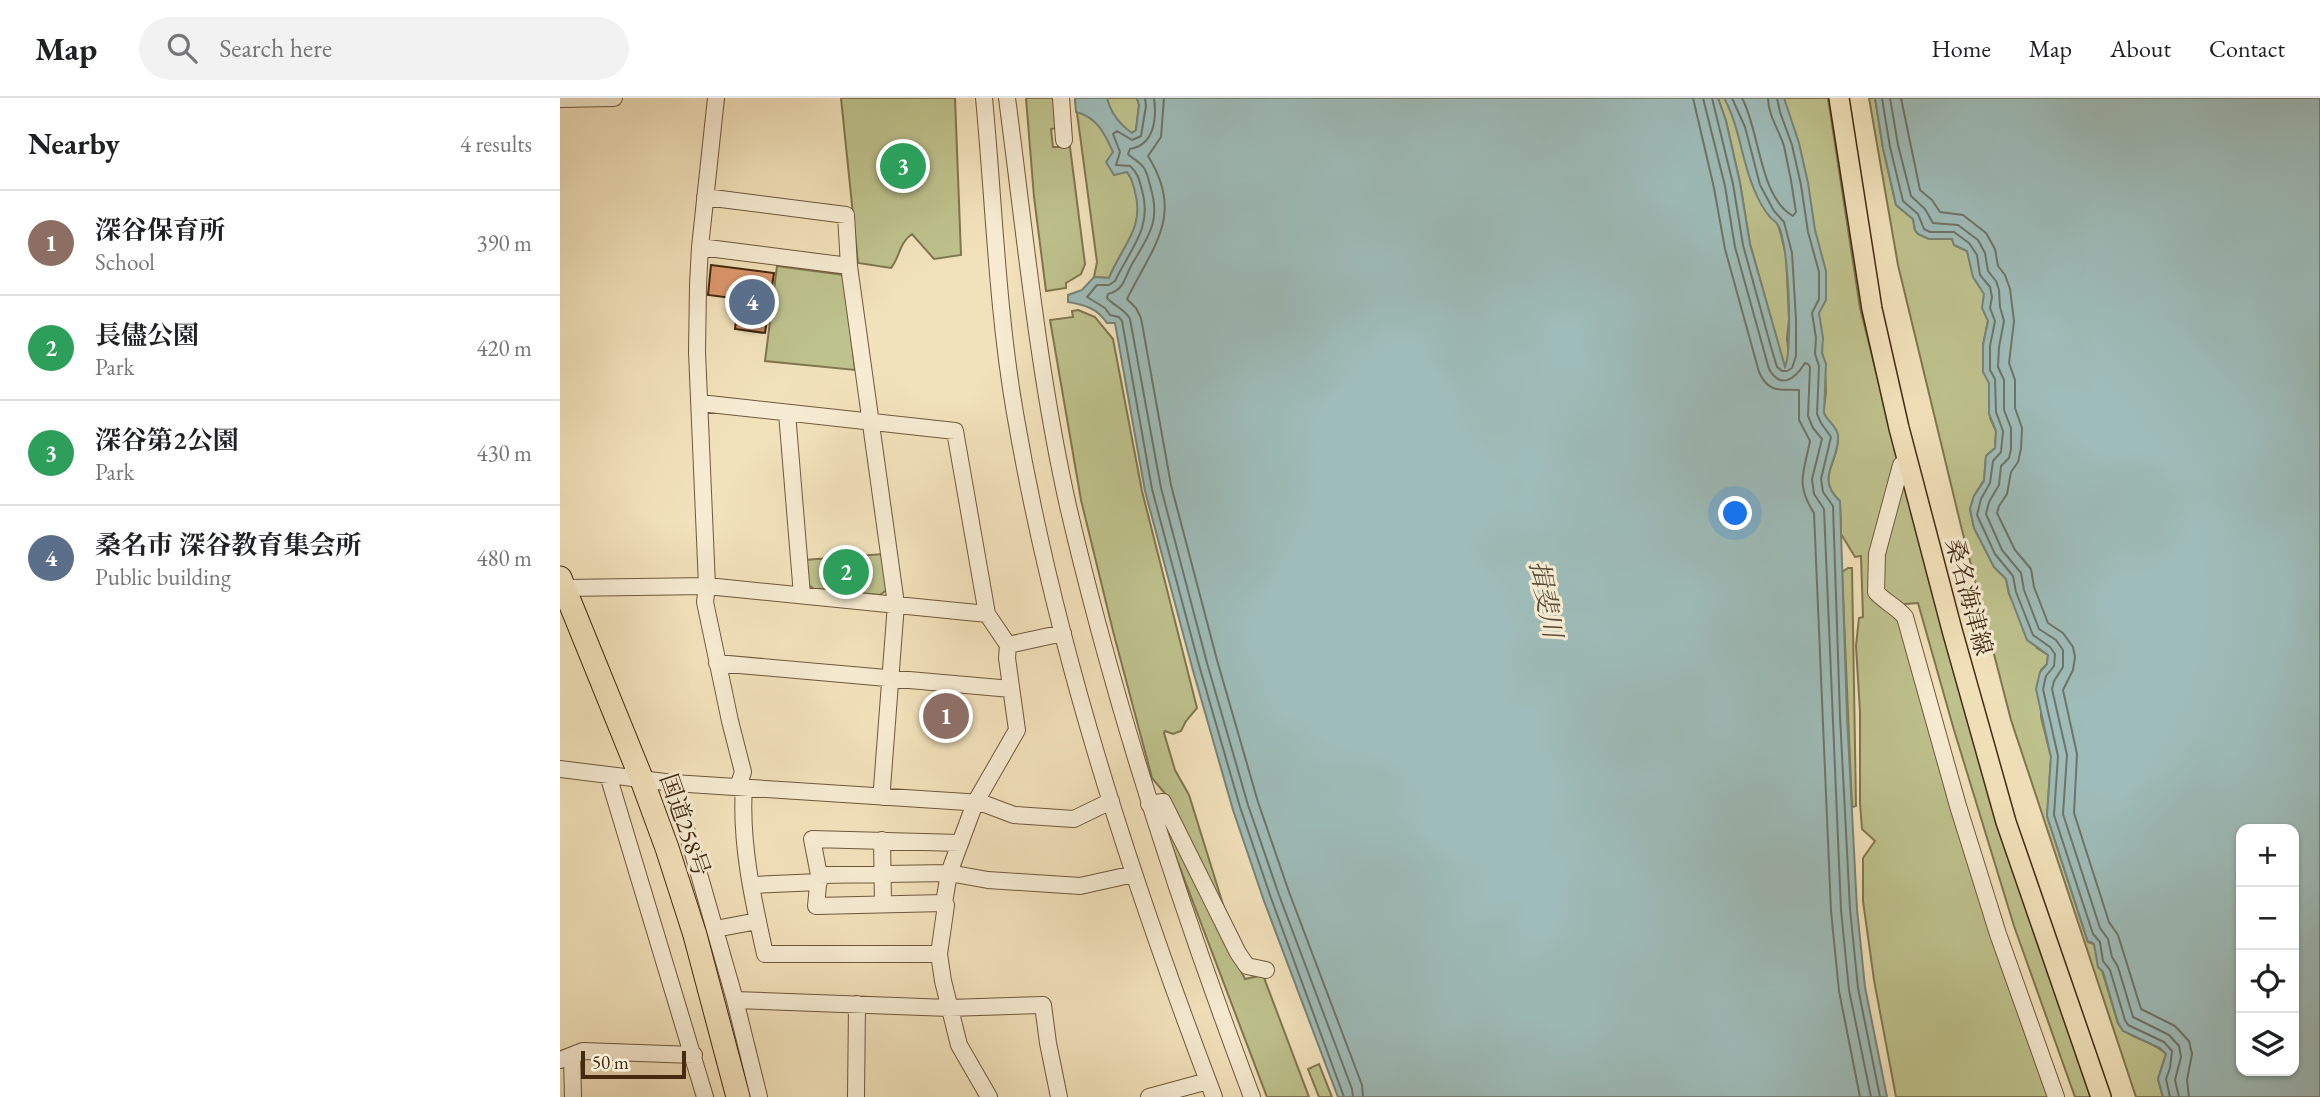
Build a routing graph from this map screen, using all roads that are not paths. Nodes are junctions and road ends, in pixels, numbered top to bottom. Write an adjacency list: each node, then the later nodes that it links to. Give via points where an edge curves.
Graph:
1 (614, 98): 7 (street)
2 (716, 98): 9 (street)
3 (984, 98): 22 (street, via 995,254 1013,399 1041,548)
4 (1007, 98): 34 (street, via 1040,355 1059,460)
5 (1061, 98): 8 (street)
6 (1839, 98): 15 (main road, 桑名海津線, via 1872,309)
7 (560, 99)
8 (1064, 140)
9 (705, 197): 10 (street); 11 (street, via 846,215)
10 (700, 247): 11 (street); 12 (street)
11 (849, 266): 14 (street)
12 (701, 403): 13 (street); 17 (street)
13 (787, 413): 14 (street); 18 (street)
14 (870, 421): 19 (street); 20 (street, via 956,431)
15 (1908, 461): 66 (street, via 1901,465 1877,554 1877,592 1905,617 1998,934); 67 (main road, 桑名海津線, via 2006,822)
16 (562, 583): 17 (street); 28 (highway, 国道258号)
17 (707, 586): 18 (street); 24 (street, via 705,602)
18 (802, 595): 19 (street)
19 (896, 604): 20 (street); 25 (street)
20 (987, 614): 23 (street)
21 (560, 617): 28 (highway, 国道258号)
22 (1063, 633): 23 (street); 32 (street)
23 (1009, 645): 26 (street)
24 (717, 663): 25 (street); 30 (street, via 743,772)
25 (889, 678): 26 (street); 31 (street)
26 (1011, 689): 33 (street, via 1017,730)
27 (560, 769): 28 (street)
28 (625, 777): 29 (street); 51 (street); 57 (highway, 国道258号, via 686,952); 58 (highway, 国道258号, via 695,935)
29 (673, 783): 30 (street); 45 (street)
30 (741, 787): 31 (street); 41 (street)
31 (883, 797): 33 (street)
32 (1111, 801): 33 (street, via 1073,819 1014,815); 39 (street)
33 (975, 803): 36 (street)
34 (1149, 804): 47 (street, via 1163,802 1247,966); 65 (street)
35 (882, 840): 36 (street); 38 (street); 40 (street, via 812,839)
36 (960, 843): 37 (street)
37 (949, 873): 38 (street); 39 (street, via 1080,886); 42 (street)
38 (882, 874): 40 (street); 43 (street)
39 (1135, 874): 53 (street)
40 (819, 878): 41 (street); 43 (street, via 816,906)
41 (752, 885): 44 (street)
42 (944, 903): 43 (street); 46 (street)
43 (883, 904)
44 (758, 921): 45 (street); 46 (street, via 765,954)
45 (715, 929): 48 (street)
46 (939, 954): 50 (street)
47 (1266, 970)
48 (735, 1000): 49 (street); 59 (street)
49 (857, 1004): 50 (street); 60 (street)
50 (949, 1008): 61 (street, via 959,1045); 62 (street, via 1043,1005)
51 (694, 1055): 52 (street, via 583,1051); 56 (street)
52 (566, 1058): 55 (street)
53 (1208, 1081): 54 (street); 64 (street)
54 (1179, 1093): 63 (street)
55 (573, 1097)
56 (705, 1097)
57 (723, 1097)
58 (738, 1097)
59 (759, 1097)
60 (856, 1097)
61 (989, 1097)
62 (1059, 1097)
63 (1149, 1097)
64 (1214, 1097)
65 (1252, 1097)
66 (2056, 1097)
67 (2101, 1097)

